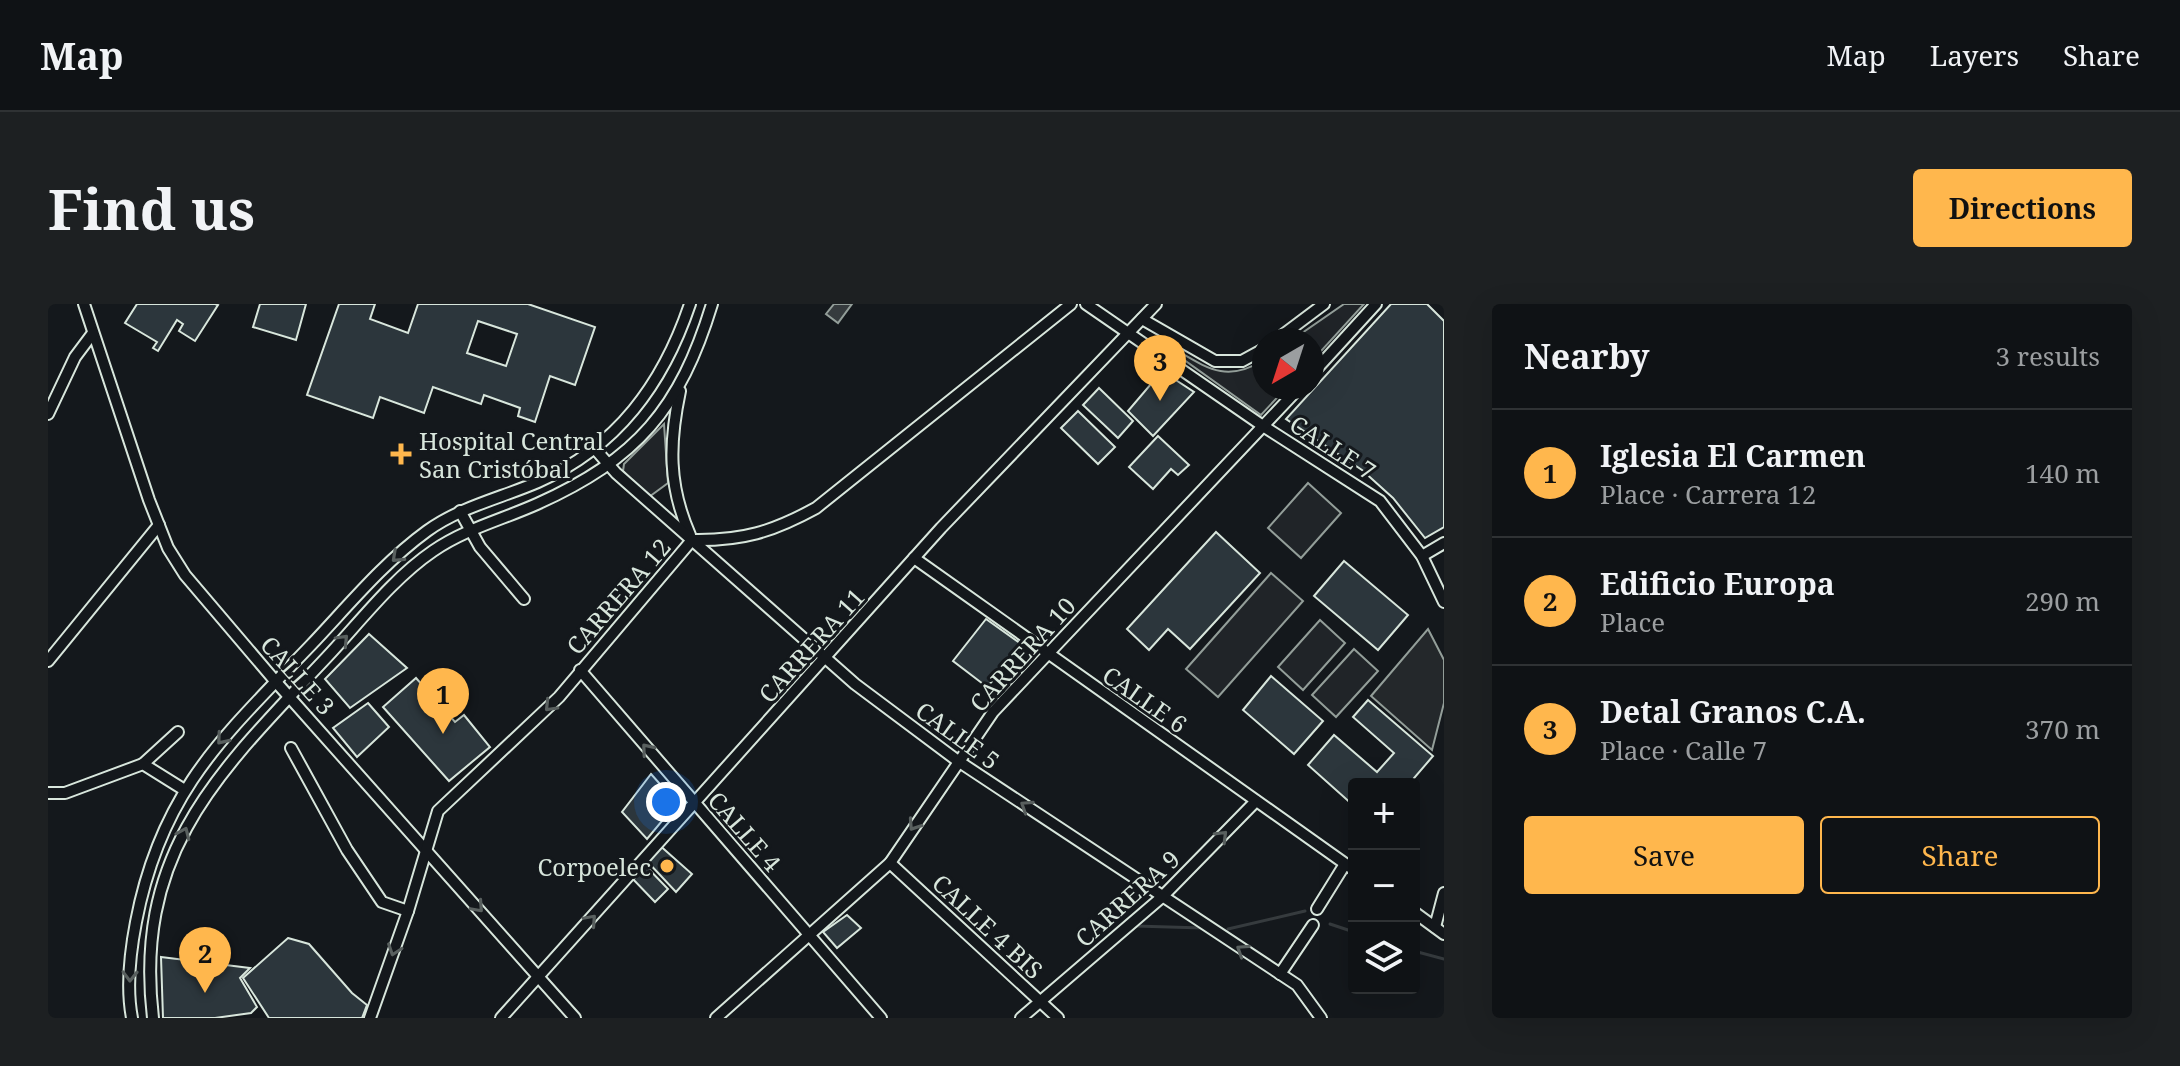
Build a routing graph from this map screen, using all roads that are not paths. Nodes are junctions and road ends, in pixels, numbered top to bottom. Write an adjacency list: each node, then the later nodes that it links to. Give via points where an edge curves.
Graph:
1 (84, 304): 11 (street, CALLE 3)
2 (690, 304): 19 (street, via 649,392)
3 (712, 304): 15 (street)
4 (1071, 304): 26 (street, CARRERA 12, via 816,508 757,535)
5 (1086, 304): 12 (street, CALLE 7)
6 (1156, 304): 9 (street, CARRERA 11)
7 (1324, 304): 10 (street)
8 (1376, 304): 14 (street)
9 (1142, 319): 12 (street, CARRERA 11); 13 (street, via 1215,361)
10 (1292, 328)
11 (93, 333): 17 (street, via 75,357); 24 (street, CALLE 3)
12 (1128, 334): 18 (street, CALLE 7); 29 (street, CARRERA 11)
13 (1252, 356)
14 (1324, 361)
15 (682, 382): 20 (street, via 657,420); 21 (street, via 671,437)
16 (1288, 400): 18 (street, CARRERA 10)
17 (48, 414)
18 (1263, 426): 28 (street, CALLE 7, via 1380,501); 32 (street, CARRERA 10)
19 (596, 450): 20 (street, CALLE 5); 23 (street, via 538,482)
20 (610, 466): 22 (street, CALLE 5); 25 (street, via 534,505)
21 (674, 489): 22 (street, via 668,505); 26 (street)
22 (647, 501): 26 (street, CALLE 5)
23 (460, 511): 25 (street); 36 (street, one-way to 36, via 399,553)
24 (159, 525): 33 (street); 36 (street, CALLE 3, via 185,575)
25 (468, 530): 30 (street); 37 (street, one-way to 25, via 405,575)
26 (692, 540): 34 (street, CALLE 5); 35 (street, CARRERA 12)
27 (1444, 543): 28 (street)
28 (1422, 556): 31 (street, CALLE 7)
29 (914, 558): 32 (street, CALLE 6); 34 (street, CARRERA 11)
30 (524, 599)
31 (1444, 602)
32 (1047, 655): 40 (street, CARRERA 10, via 993,712); 44 (street, CALLE 6)
33 (48, 661)
34 (824, 661): 40 (street, CALLE 5); 45 (street, CARRERA 11)
35 (580, 670): 45 (street, CALLE 4, one-way to 35); 46 (street, CARRERA 12, one-way to 46, via 520,736 438,811)
36 (276, 682): 37 (street, CALLE 3); 42 (street, one-way to 42)
37 (290, 697): 46 (street, CALLE 3); 51 (street, one-way to 37, via 207,791 243,744)
38 (178, 732): 41 (street)
39 (291, 748): 55 (street, via 382,902)
40 (958, 761): 47 (street, CARRERA 10, one-way to 47); 53 (street, CALLE 5, one-way to 40)
41 (143, 764): 42 (street); 43 (street, via 65,793)
42 (183, 789): 50 (street)
43 (48, 793)
44 (1256, 801): 48 (street, CALLE 6); 53 (street, CARRERA 9, one-way to 44)
45 (694, 805): 59 (street, CALLE 4); 61 (street, CARRERA 11, one-way to 45)
46 (426, 849): 55 (street, CARRERA 12); 61 (street, CALLE 3, one-way to 61)
47 (890, 863): 59 (street, CARRERA 10); 62 (street, CALLE 4 BIS)
48 (1348, 866)
49 (1348, 870): 54 (street)
50 (147, 874): 51 (street); 63 (street, one-way to 63, via 131,958)
51 (166, 879): 64 (street, via 151,947)
52 (1444, 893): 58 (street)
53 (1162, 897): 60 (street, CALLE 5, one-way to 53); 62 (street, CARRERA 9)
54 (1317, 909)
55 (408, 911): 65 (street, CARRERA 12, one-way to 65)
56 (1420, 916): 58 (street)
57 (1313, 925): 60 (street)
58 (1440, 930)
59 (809, 935): 68 (street, CARRERA 10); 69 (street, CALLE 4)
60 (1280, 974): 72 (street, CALLE 5, via 1297,985)
61 (539, 978): 66 (street, CARRERA 11); 67 (street, CALLE 3)
62 (1041, 1001): 70 (street, CARRERA 9); 71 (street, CALLE 4 BIS)
63 (132, 1018)
64 (153, 1018)
65 (370, 1018)
66 (501, 1018)
67 (575, 1018)
68 (716, 1018)
69 (881, 1018)
70 (1021, 1018)
71 (1058, 1018)
72 (1321, 1018)

